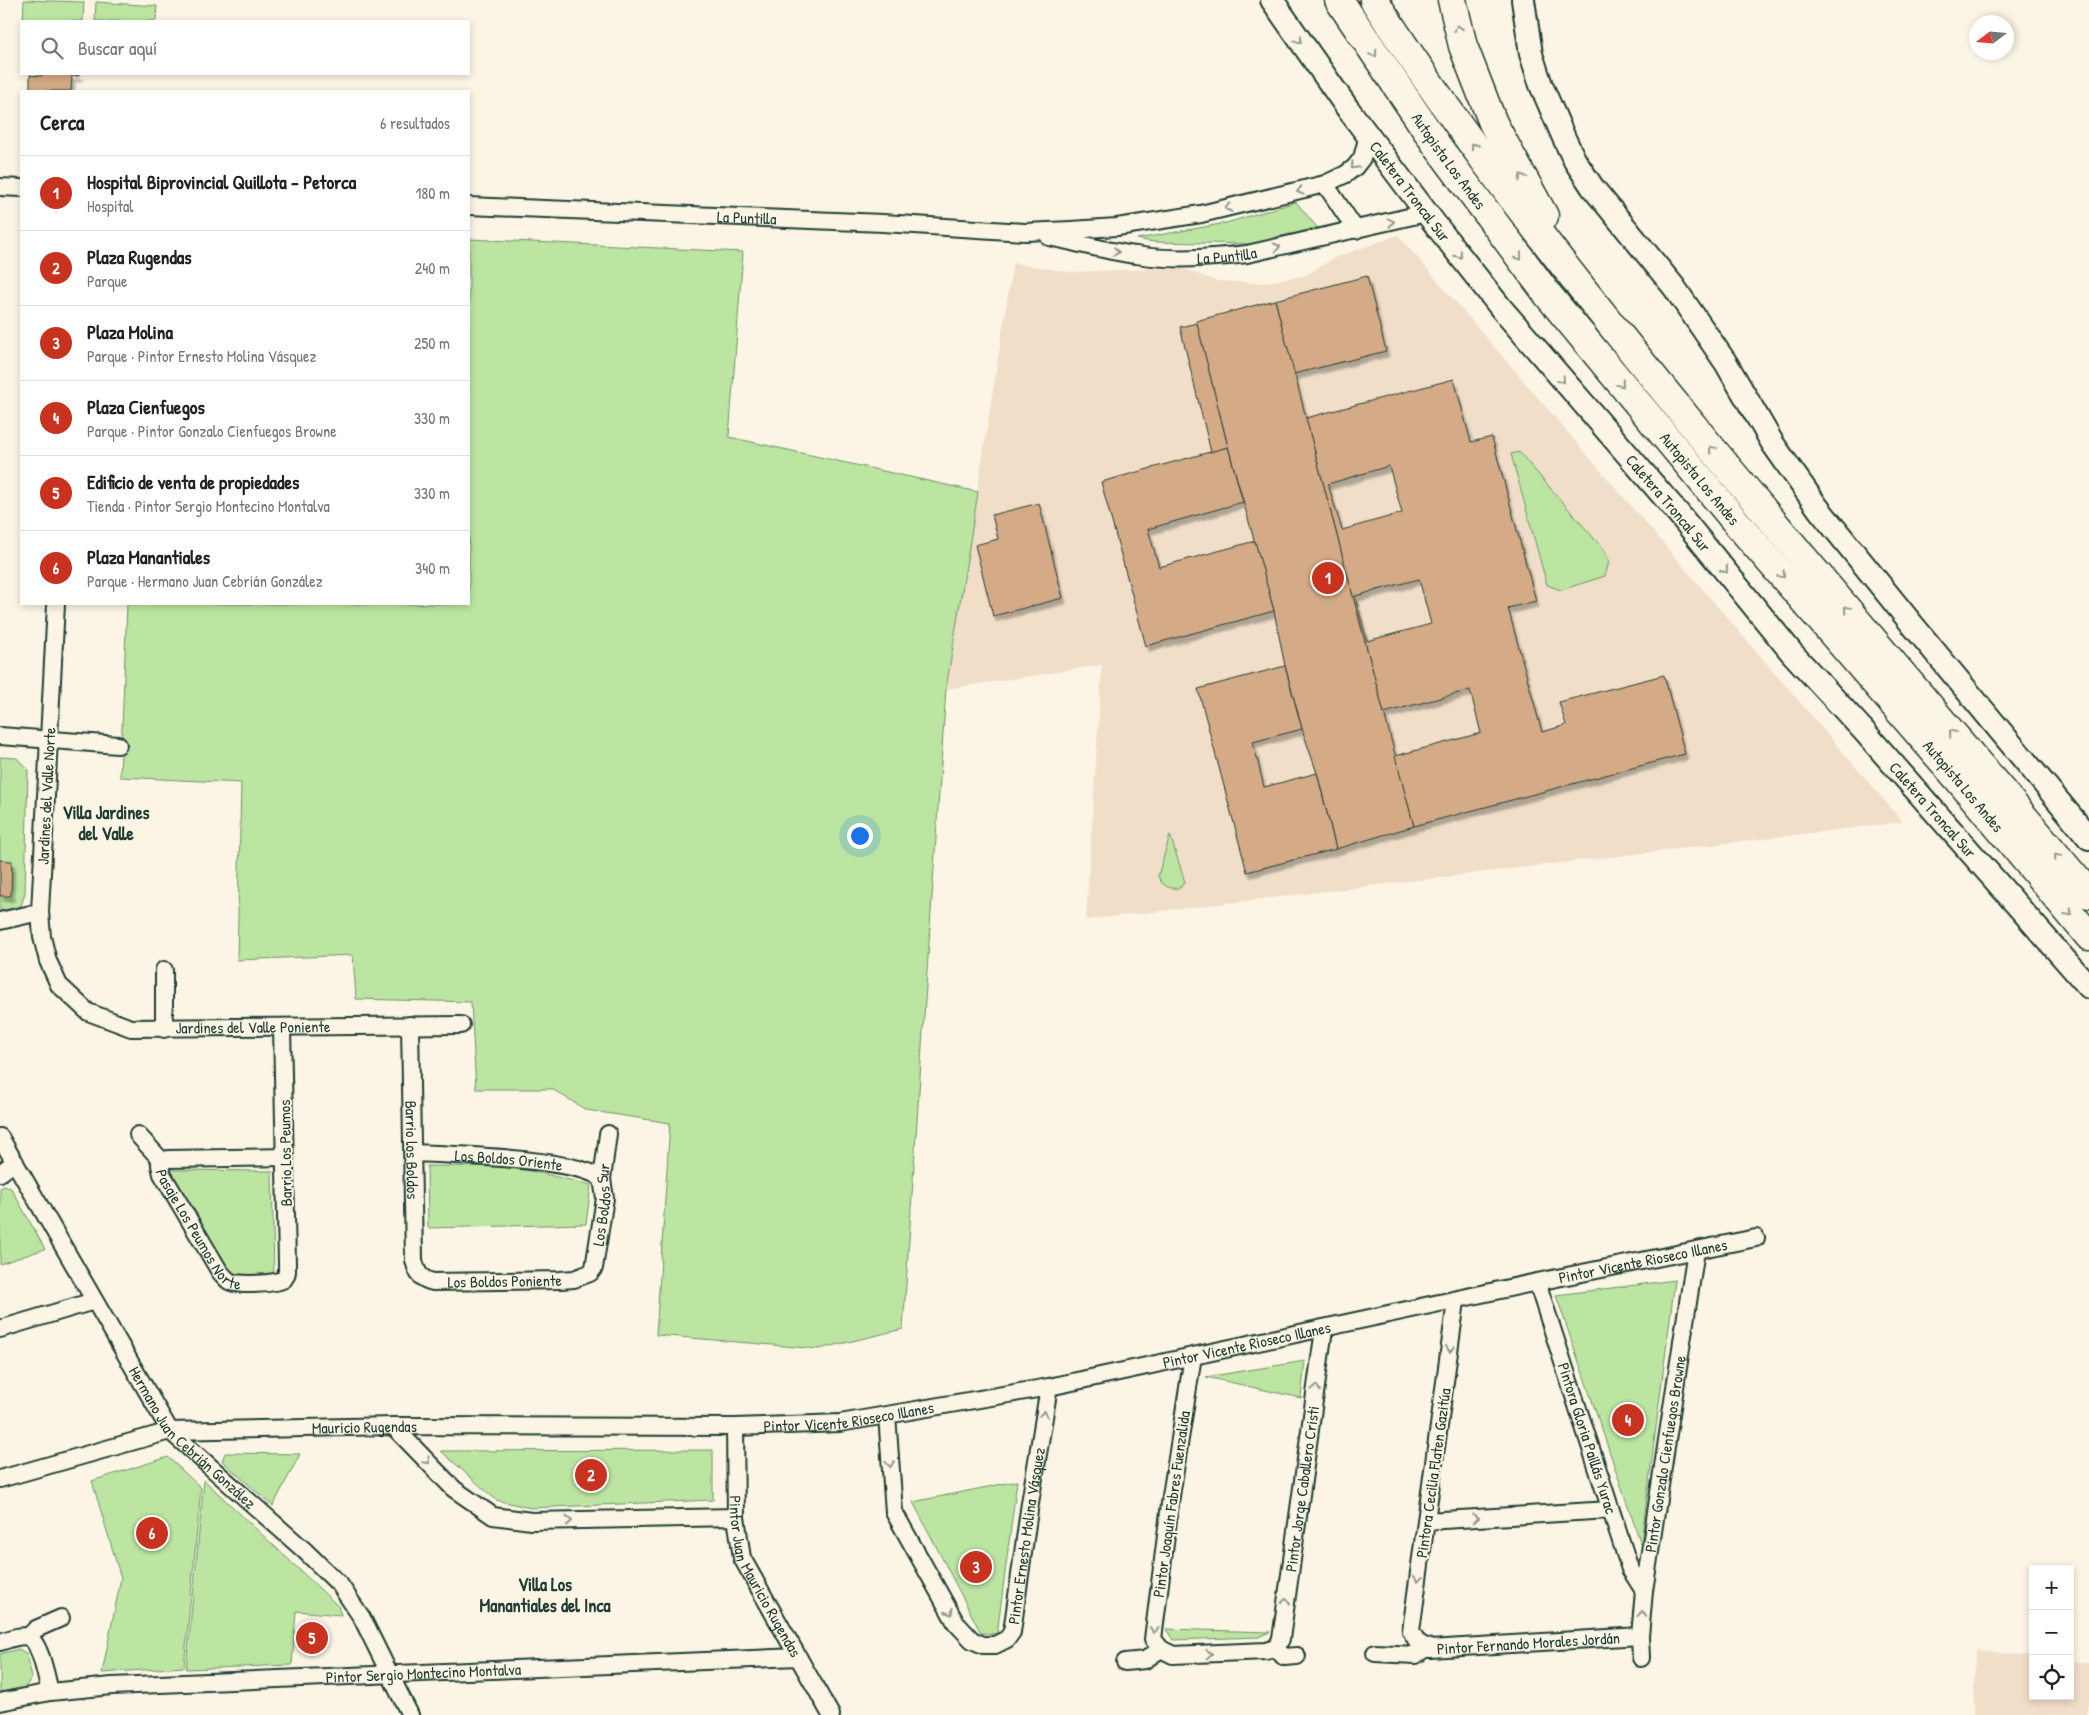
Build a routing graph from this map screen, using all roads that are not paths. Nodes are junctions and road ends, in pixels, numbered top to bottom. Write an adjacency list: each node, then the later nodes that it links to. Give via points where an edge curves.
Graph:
1 (1272, 0): 6 (street, Caletera Troncal Sur, one-way to 6)
2 (1339, 0): 23 (highway, Autopista Los Andes, one-way to 23, via 1438,147 1548,296)
3 (1374, 0): 14 (highway, Autopista Los Andes, one-way to 3, via 1490,168)
4 (1452, 0): 14 (highway, one-way to 4, via 1493,124 1463,46)
5 (1523, 0): 19 (street, via 1531,54 1550,110 1575,161 1593,188 1674,287 1726,363 1773,444 1818,508)
6 (1368, 136): 7 (street, La Puntilla, one-way to 7, via 1362,158 1355,167); 11 (street, Caletera Troncal Sur)
7 (1325, 184): 12 (street); 13 (street, La Puntilla, one-way to 13, via 1238,206 1163,220 1117,227)
8 (0, 187): 9 (street)
9 (20, 188)
10 (470, 206): 13 (street, La Puntilla)
11 (1426, 213): 12 (street, La Puntilla, one-way to 11); 26 (street, Caletera Troncal Sur, one-way to 26, via 1520,330 1678,513 1792,653 1864,730)
12 (1356, 230): 13 (street, La Puntilla, one-way to 12, via 1137,256 1192,258 1247,254)
13 (1025, 232)
14 (1609, 324): 20 (highway, Autopista Los Andes, one-way to 14)
15 (56, 605): 17 (street, Jardines del Valle Norte)
16 (0, 736): 17 (street)
17 (49, 740): 18 (street); 21 (street, Jardines del Valle Norte)
18 (118, 745)
19 (2089, 838)
20 (2089, 894)
21 (40, 912): 22 (street); 25 (street, Jardines del Valle Norte, via 46,953)
22 (0, 920)
23 (2089, 936)
24 (164, 970): 30 (street)
25 (60, 985): 30 (street, Jardines del Valle Poniente, via 88,1012 131,1028)
26 (2089, 987)
27 (460, 1025): 28 (street, Jardines del Valle Poniente)
28 (410, 1026): 29 (street, Jardines del Valle Poniente); 34 (street, Barrio los Boldos)
29 (282, 1028): 30 (street, Jardines del Valle Poniente); 35 (street, Barrio Los Peumos)
30 (164, 1029)
31 (608, 1134): 39 (street, Los Boldos Sur)
32 (138, 1135): 36 (street, Pasaje Los Peumos Norte)
33 (0, 1137): 37 (street, Hermano Juan Cebrián González)
34 (413, 1153): 39 (street, Los Boldos Oriente, via 519,1159 583,1170); 43 (street, Barrio los Boldos, via 414,1260)
35 (285, 1157): 36 (street); 44 (street, Barrio Los Peumos, via 287,1272)
36 (162, 1161): 44 (street, Pasaje Los Peumos Norte, via 162,1174 228,1281 235,1284 278,1282)
37 (15, 1162): 38 (street); 46 (street, Hermano Juan Cebrián González)
38 (0, 1173)
39 (602, 1179): 42 (street, Los Boldos Sur, via 605,1198 597,1258)
40 (1756, 1238): 41 (street, Pintor Vicente Rioseco Illanes)
41 (1696, 1250): 45 (street, Pintor Vicente Rioseco Illanes); 60 (street, Pintor Gonzalo Cienfuegos Browne)
42 (590, 1273): 43 (street, Los Boldos Poniente, via 560,1280 433,1282)
43 (418, 1275)
44 (284, 1278)
45 (1537, 1282): 47 (street, Pintor Vicente Rioseco Illanes); 57 (street, Pintora Gloria Paillás Yurac)
46 (94, 1301): 48 (street); 55 (street, Hermano Juan Cebrián González)
47 (1456, 1301): 49 (street, Pintor Vicente Rioseco Illanes); 59 (street, Pintora Cecilia Flaten Gazitúa, one-way to 59)
48 (0, 1329)
49 (1324, 1329): 50 (street, Pintor Vicente Rioseco Illanes); 66 (street, Pintor Jorge Caballero Cristi, one-way to 49, via 1281,1639)
50 (1193, 1356): 51 (street, Pintor Vicente Rioseco Illanes); 67 (street, Pintor Joaquín Fabres Fuenzalida, one-way to 67, via 1153,1639)
51 (1049, 1386): 52 (street, Pintor Vicente Rioseco Illanes); 52 (street, Pintor Ernesto Molina Vásquez, one-way to 51, via 894,1512 956,1623 972,1640 995,1645 1007,1639 1012,1632)
52 (887, 1415): 54 (street, Pintor Vicente Rioseco Illanes, via 840,1423)
53 (394, 1426): 54 (street, Mauricio Rugendas); 55 (street, Mauricio Rugendas); 58 (street, one-way to 58, via 454,1489 493,1516 531,1521)
54 (735, 1427): 58 (street, Pintor Juan Mauricio Rugendas)
55 (170, 1431): 56 (street, Mauricio Rugendas); 73 (street, Hermano Juan Cebrián González, via 340,1586 362,1618)
56 (0, 1479)
57 (1610, 1510): 59 (street, one-way to 57); 60 (street, Pintora Gloria Paillás Yurac, via 1630,1569)
58 (736, 1516): 70 (street, Pintor Juan Mauricio Rugendas, via 742,1558)
59 (1426, 1521): 65 (street, Pintora Cecilia Flaten Gazitúa, one-way to 65, via 1411,1631)
60 (1644, 1591): 62 (street, Pintor Gonzalo Cienfuegos Browne, one-way to 60)
61 (61, 1618): 63 (street, via 36,1629)
62 (1640, 1636): 65 (street, Pintor Fernando Morales Jordán, via 1430,1649); 71 (street, Pintor Gonzalo Cienfuegos Browne)
63 (28, 1637): 64 (street); 74 (street, via 38,1648)
64 (0, 1642)
65 (1422, 1645): 68 (street, Pintor Fernando Morales Jordán, via 1416,1655)
66 (1276, 1648): 67 (street, one-way to 66, via 1173,1655); 69 (street, via 1284,1657)
67 (1161, 1649): 72 (street, via 1145,1660)
68 (1375, 1653)
69 (1297, 1656)
70 (798, 1657): 73 (street, Pintor Sergio Montecino Montalva); 77 (street, Pintor Juan Mauricio Rugendas)
71 (1641, 1658)
72 (1125, 1662)
73 (390, 1675): 74 (street, Pintor Sergio Montecino Montalva, via 112,1686); 76 (street, Hermano Juan Cebrián González)
74 (50, 1692): 75 (street, Pintor Sergio Montecino Montalva)
75 (0, 1702)
76 (410, 1715)
77 (831, 1715)

